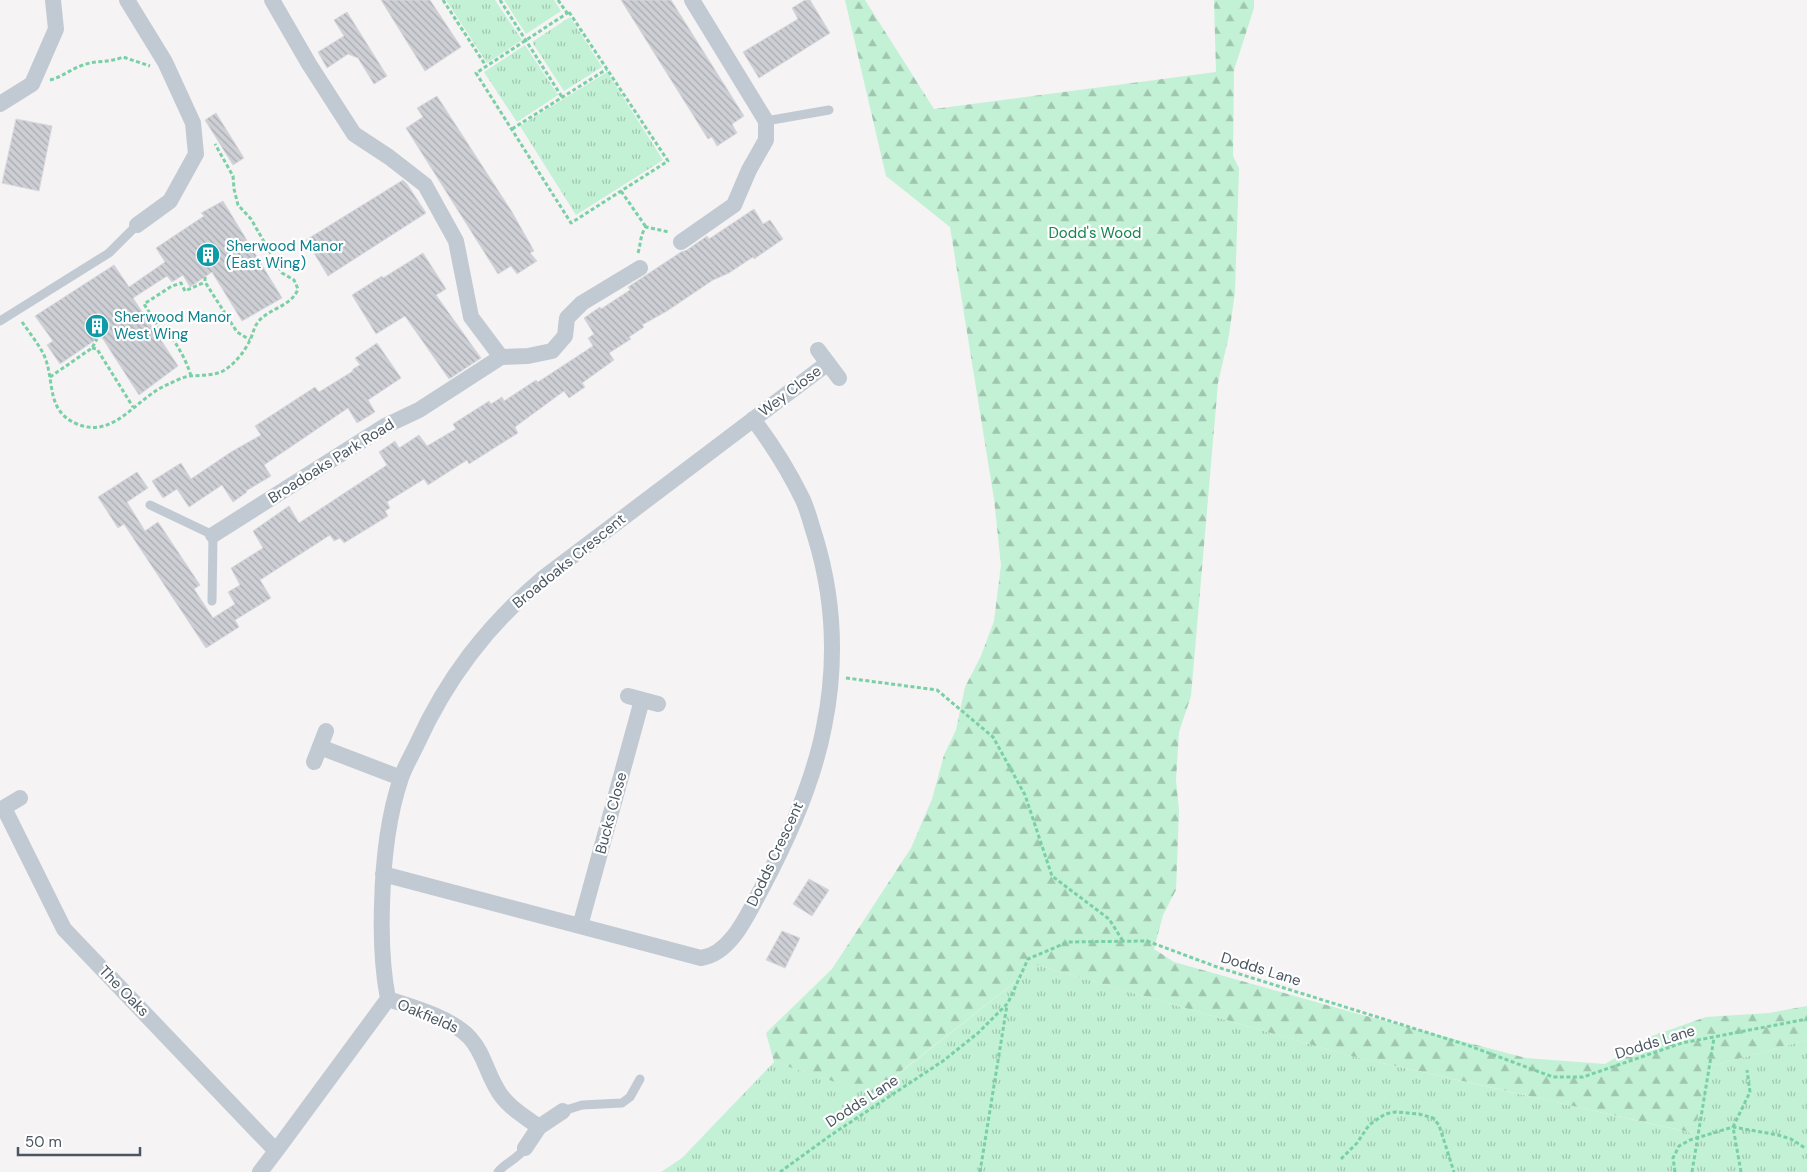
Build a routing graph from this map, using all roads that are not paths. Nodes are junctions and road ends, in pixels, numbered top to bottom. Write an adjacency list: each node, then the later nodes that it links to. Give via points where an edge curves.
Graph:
1 (53, 0): 5 (street, via 56,29 32,84)
2 (127, 0): 8 (street, via 165,62 193,123 196,154 170,201)
3 (272, 0): 13 (street, via 354,134 425,185 456,241 470,318)
4 (692, 0): 7 (street)
5 (0, 104)
6 (829, 110): 7 (lane)
7 (766, 121): 9 (street, via 766,140 734,205)
8 (137, 225): 11 (lane, via 109,253)
9 (688, 238)
10 (636, 270): 13 (street, via 582,303 567,318 565,336 552,351 528,356)
11 (0, 321)
12 (818, 350): 14 (street, Wey Close)
13 (501, 356): 18 (street, Broadoaks Park Road, via 420,410 385,426)
14 (828, 363): 15 (street, Wey Close); 16 (street, Wey Close)
15 (839, 378)
16 (753, 419): 22 (street, Broadoaks Crescent, via 518,600 478,643 441,695); 26 (street, Dodds Crescent, via 804,501 824,571 831,622 831,676 824,727 810,774 771,871 725,948 702,958)
17 (150, 505): 18 (lane)
18 (213, 535): 19 (lane)
19 (212, 601)
20 (643, 700): 26 (street, Bucks Close)
21 (326, 731): 22 (street, via 317,754)
22 (402, 778): 25 (street, Broadoaks Crescent, via 389,828)
23 (20, 798): 24 (street, The Oaks)
24 (2, 809): 32 (street, The Oaks, via 64,928)
25 (383, 874): 26 (street, Dodds Crescent); 27 (street, Broadoaks Crescent, via 381,928)
26 (580, 926)
27 (388, 999): 30 (street, Oakfields, via 424,1011 464,1032 477,1048 497,1090 508,1104); 32 (street)
28 (640, 1079): 29 (lane, via 630,1097 622,1103 582,1105)
29 (563, 1111): 30 (street)
30 (539, 1127): 31 (street)
31 (524, 1148): 34 (lane)
32 (276, 1151): 33 (street)
33 (260, 1172)
34 (498, 1172)

